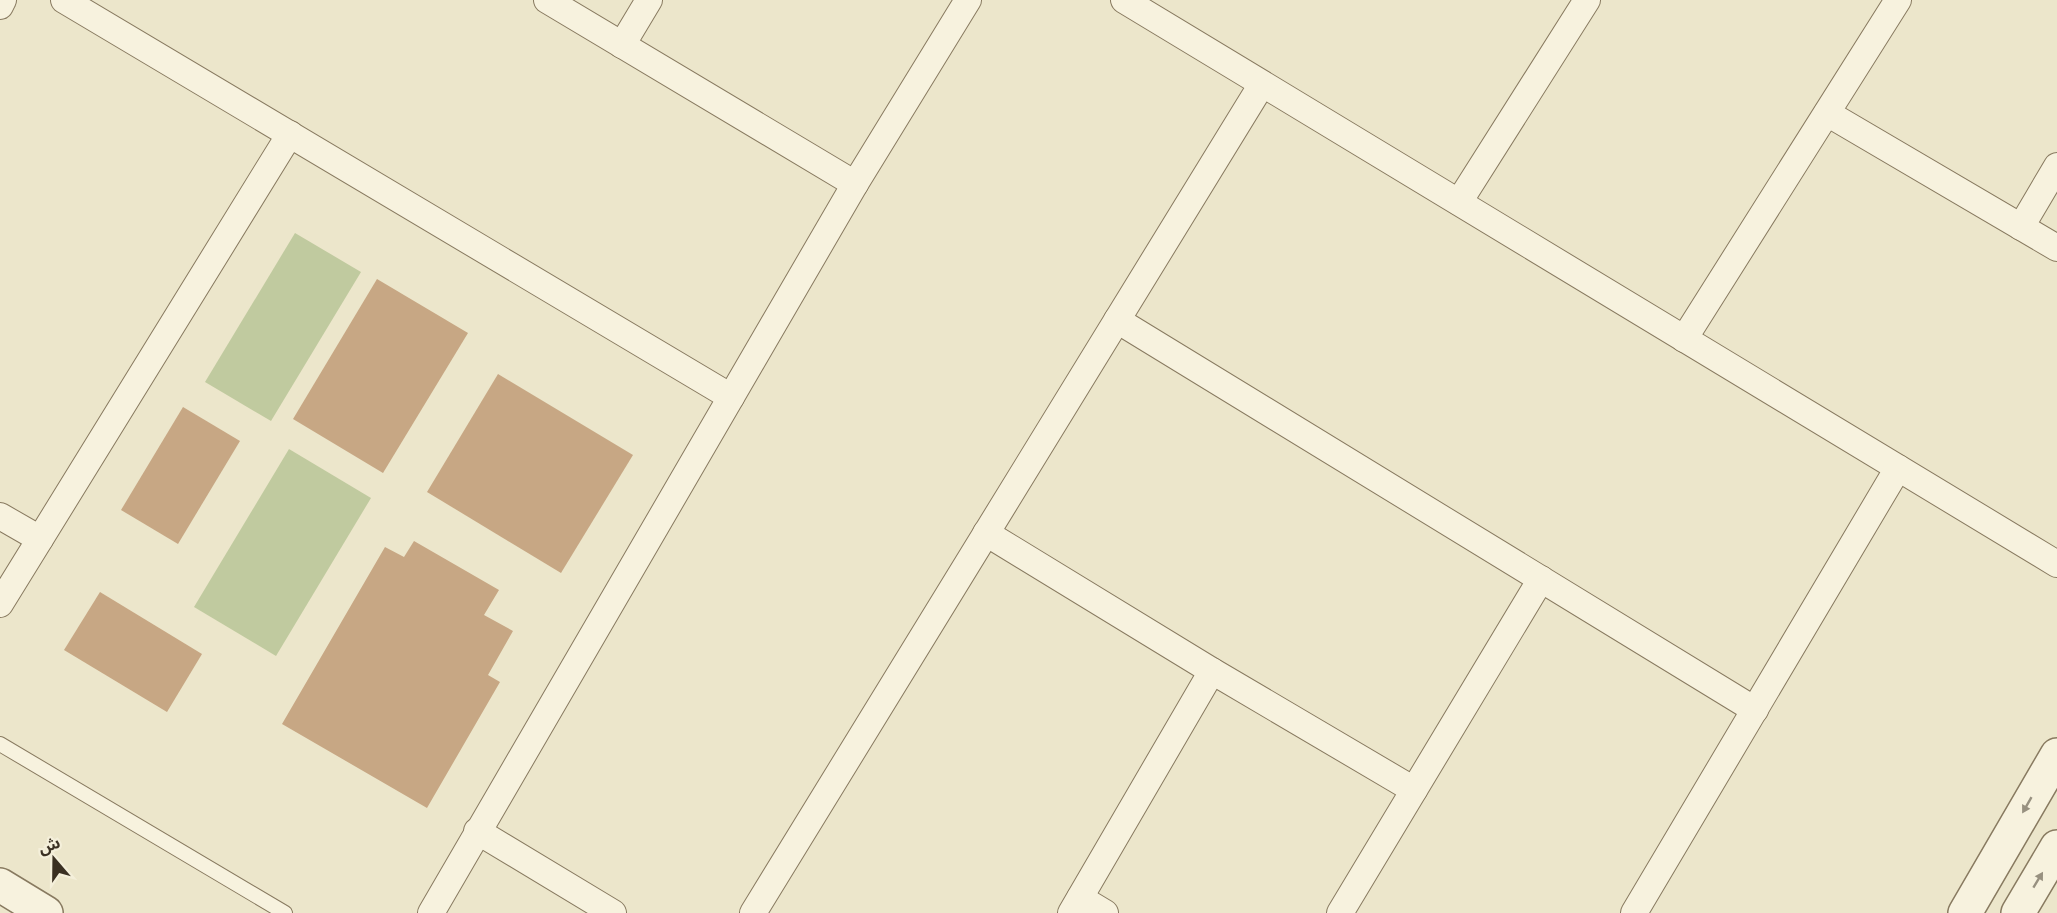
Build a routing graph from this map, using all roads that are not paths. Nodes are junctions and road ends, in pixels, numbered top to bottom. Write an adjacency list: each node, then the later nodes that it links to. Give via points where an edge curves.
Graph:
1 (3, 0): 9 (street)
2 (64, 0): 13 (street)
3 (547, 0): 10 (street)
4 (649, 0): 10 (street)
5 (968, 0): 15 (street)
6 (1124, 0): 11 (street)
7 (1587, 0): 16 (street)
8 (1898, 0): 12 (street)
9 (0, 6)
10 (622, 45): 15 (street)
11 (1262, 84): 16 (street); 19 (street)
12 (1827, 113): 17 (street); 20 (street)
13 (290, 134): 21 (street); 25 (street)
14 (2057, 166): 17 (street)
15 (855, 184): 21 (street)
16 (1459, 202): 20 (street)
17 (2021, 227): 18 (street)
18 (2057, 248)
19 (1117, 320): 24 (street); 27 (street)
20 (1684, 339): 22 (street)
21 (731, 397): 34 (street)
22 (1898, 468): 26 (street); 30 (street)
23 (0, 516): 25 (street)
24 (986, 533): 29 (street); 42 (street)
25 (40, 539): 28 (street)
26 (2057, 564)
27 (1541, 579): 30 (street); 33 (street)
28 (0, 604)
29 (1212, 670): 33 (street); 37 (street)
30 (1755, 710): 45 (street)
31 (0, 744): 39 (lane)
32 (2057, 755): 46 (street, one-way to 46)
33 (1414, 790): 44 (street)
34 (477, 831): 40 (street); 41 (street)
35 (2057, 847): 47 (street, one-way to 35)
36 (0, 885): 38 (street)
37 (1075, 905): 43 (street)
38 (46, 913)
39 (285, 913)
40 (431, 913)
41 (613, 913)
42 (753, 913)
43 (1105, 913)
44 (1340, 913)
45 (1634, 913)
46 (1965, 913)
47 (2018, 913)

